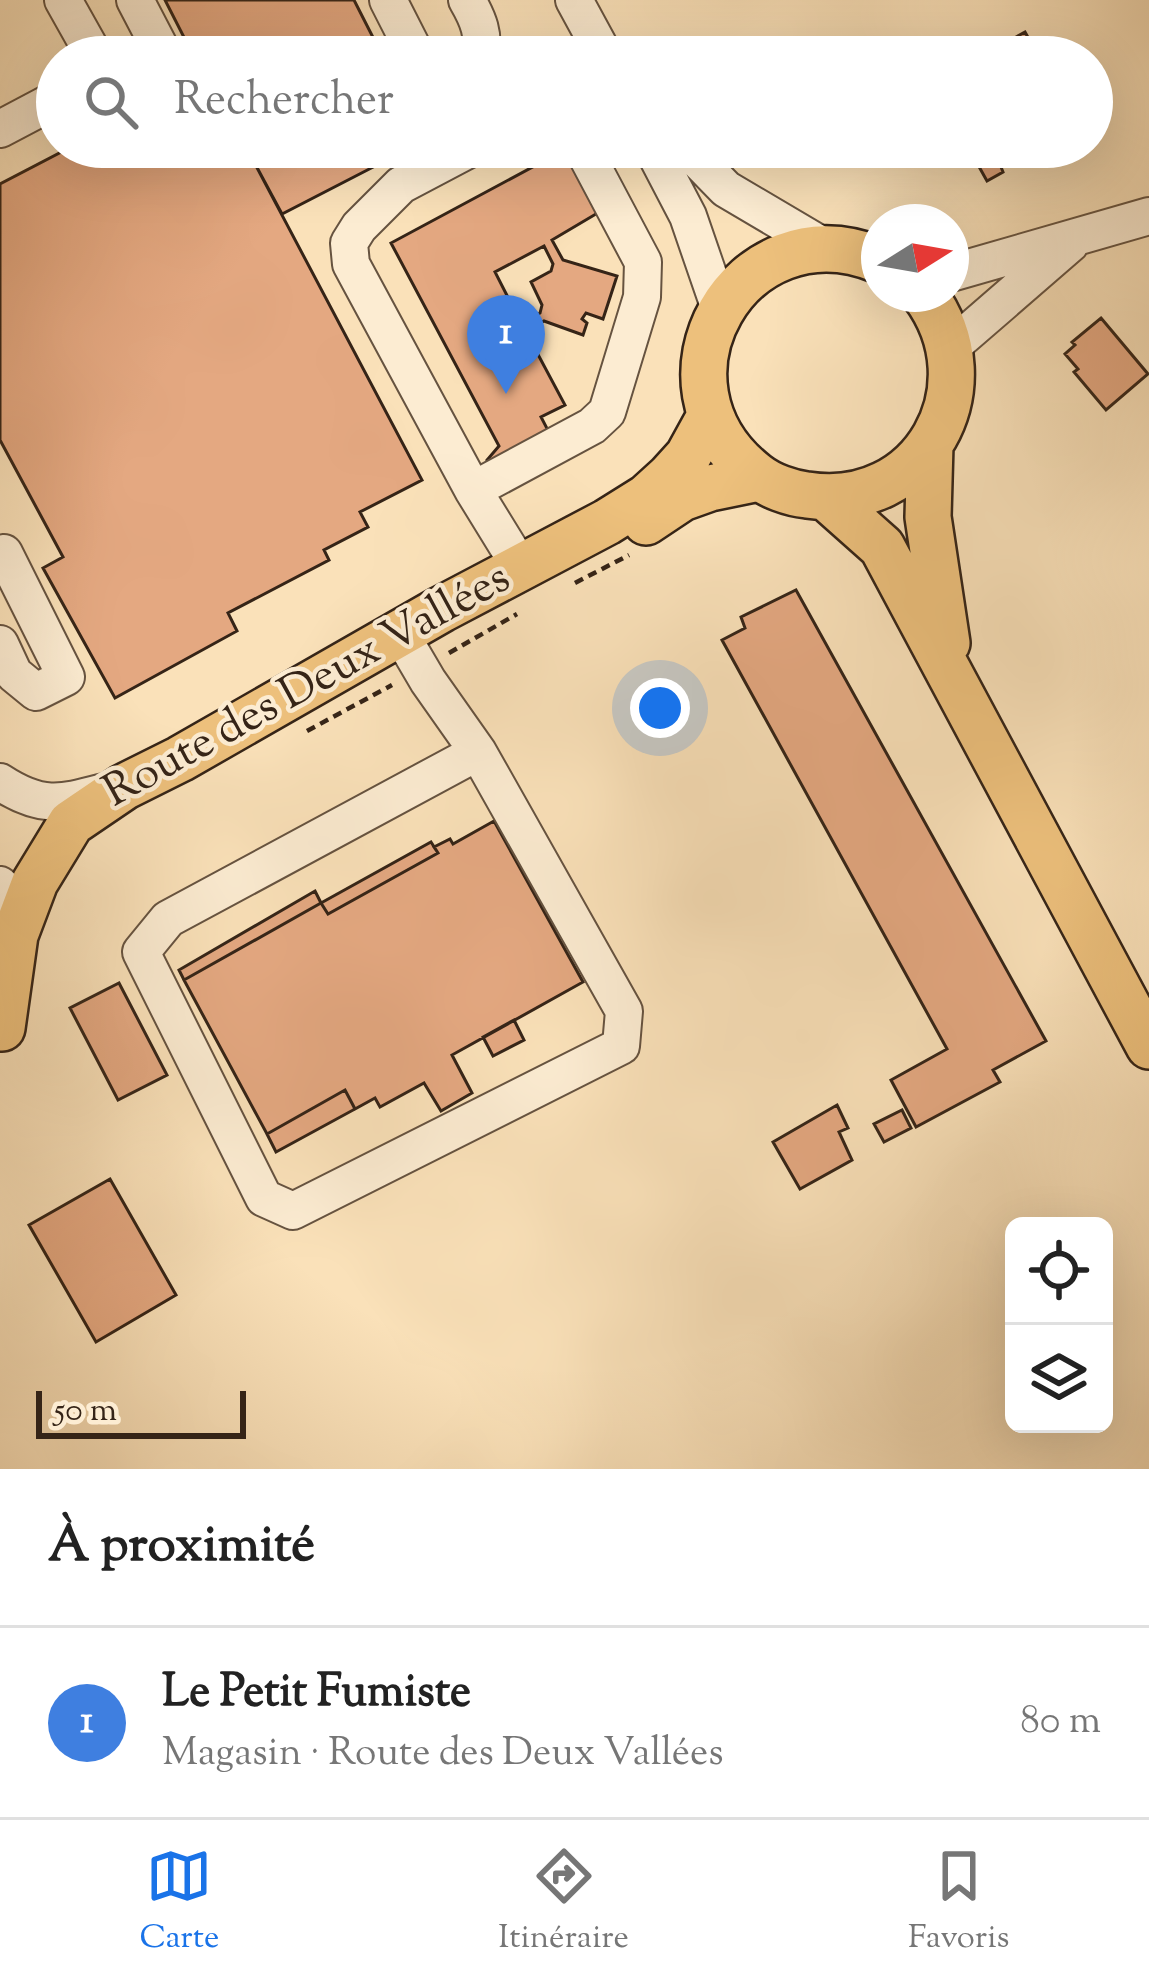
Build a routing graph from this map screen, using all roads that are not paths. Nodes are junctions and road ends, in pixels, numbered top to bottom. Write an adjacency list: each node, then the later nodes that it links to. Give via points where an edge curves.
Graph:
1 (63, 0): 6 (street)
2 (135, 0): 7 (street)
3 (388, 0): 8 (street)
4 (467, 0): 9 (street)
5 (574, 0): 10 (street)
6 (83, 36)
7 (154, 36)
8 (406, 36)
9 (481, 36)
10 (594, 36)
11 (36, 110): 12 (street)
12 (0, 130)
13 (433, 168): 28 (street, via 401,185 359,227 349,243 351,264)
14 (593, 168): 28 (street, via 643,262 642,298 607,412)
15 (663, 168): 22 (street)
16 (706, 168): 19 (street, via 726,189)
17 (1149, 216): 18 (street)
18 (1083, 233): 21 (street); 24 (street)
19 (826, 248): 20 (main road); 22 (main road, via 784,256 748,277)
20 (861, 253)
21 (969, 268)
22 (720, 309): 25 (main road, via 704,362)
23 (937, 312): 24 (main road)
24 (950, 347): 26 (main road, via 953,382)
25 (710, 416): 27 (main road, via 730,451); 31 (main road, Route des Deux Vallées, via 688,456 646,497)
26 (930, 446): 29 (main road, via 903,474 868,492); 34 (main road, via 928,517)
27 (759, 478): 29 (main road); 33 (main road, Route des Deux Vallées, via 682,498)
28 (473, 490): 31 (street)
29 (828, 499): 34 (main road, via 881,547)
30 (1, 552): 32 (street, via 67,677 36,692 14,674)
31 (521, 568): 37 (main road, Route des Deux Vallées)
32 (0, 644)
33 (411, 652): 35 (street); 40 (main road, Route des Deux Vallées, via 133,803 77,853 57,884)
34 (952, 676): 41 (main road)
35 (478, 752): 35 (street, via 624,1011 621,1046 292,1210 264,1198 141,952 168,920)
36 (0, 782): 37 (street, via 59,803)
37 (124, 787): 39 (main road, Route des Deux Vallées, via 70,823)
38 (0, 885): 39 (street)
39 (15, 935): 40 (main road, Route des Deux Vallées)
40 (1, 1031)
41 (1149, 1046)

